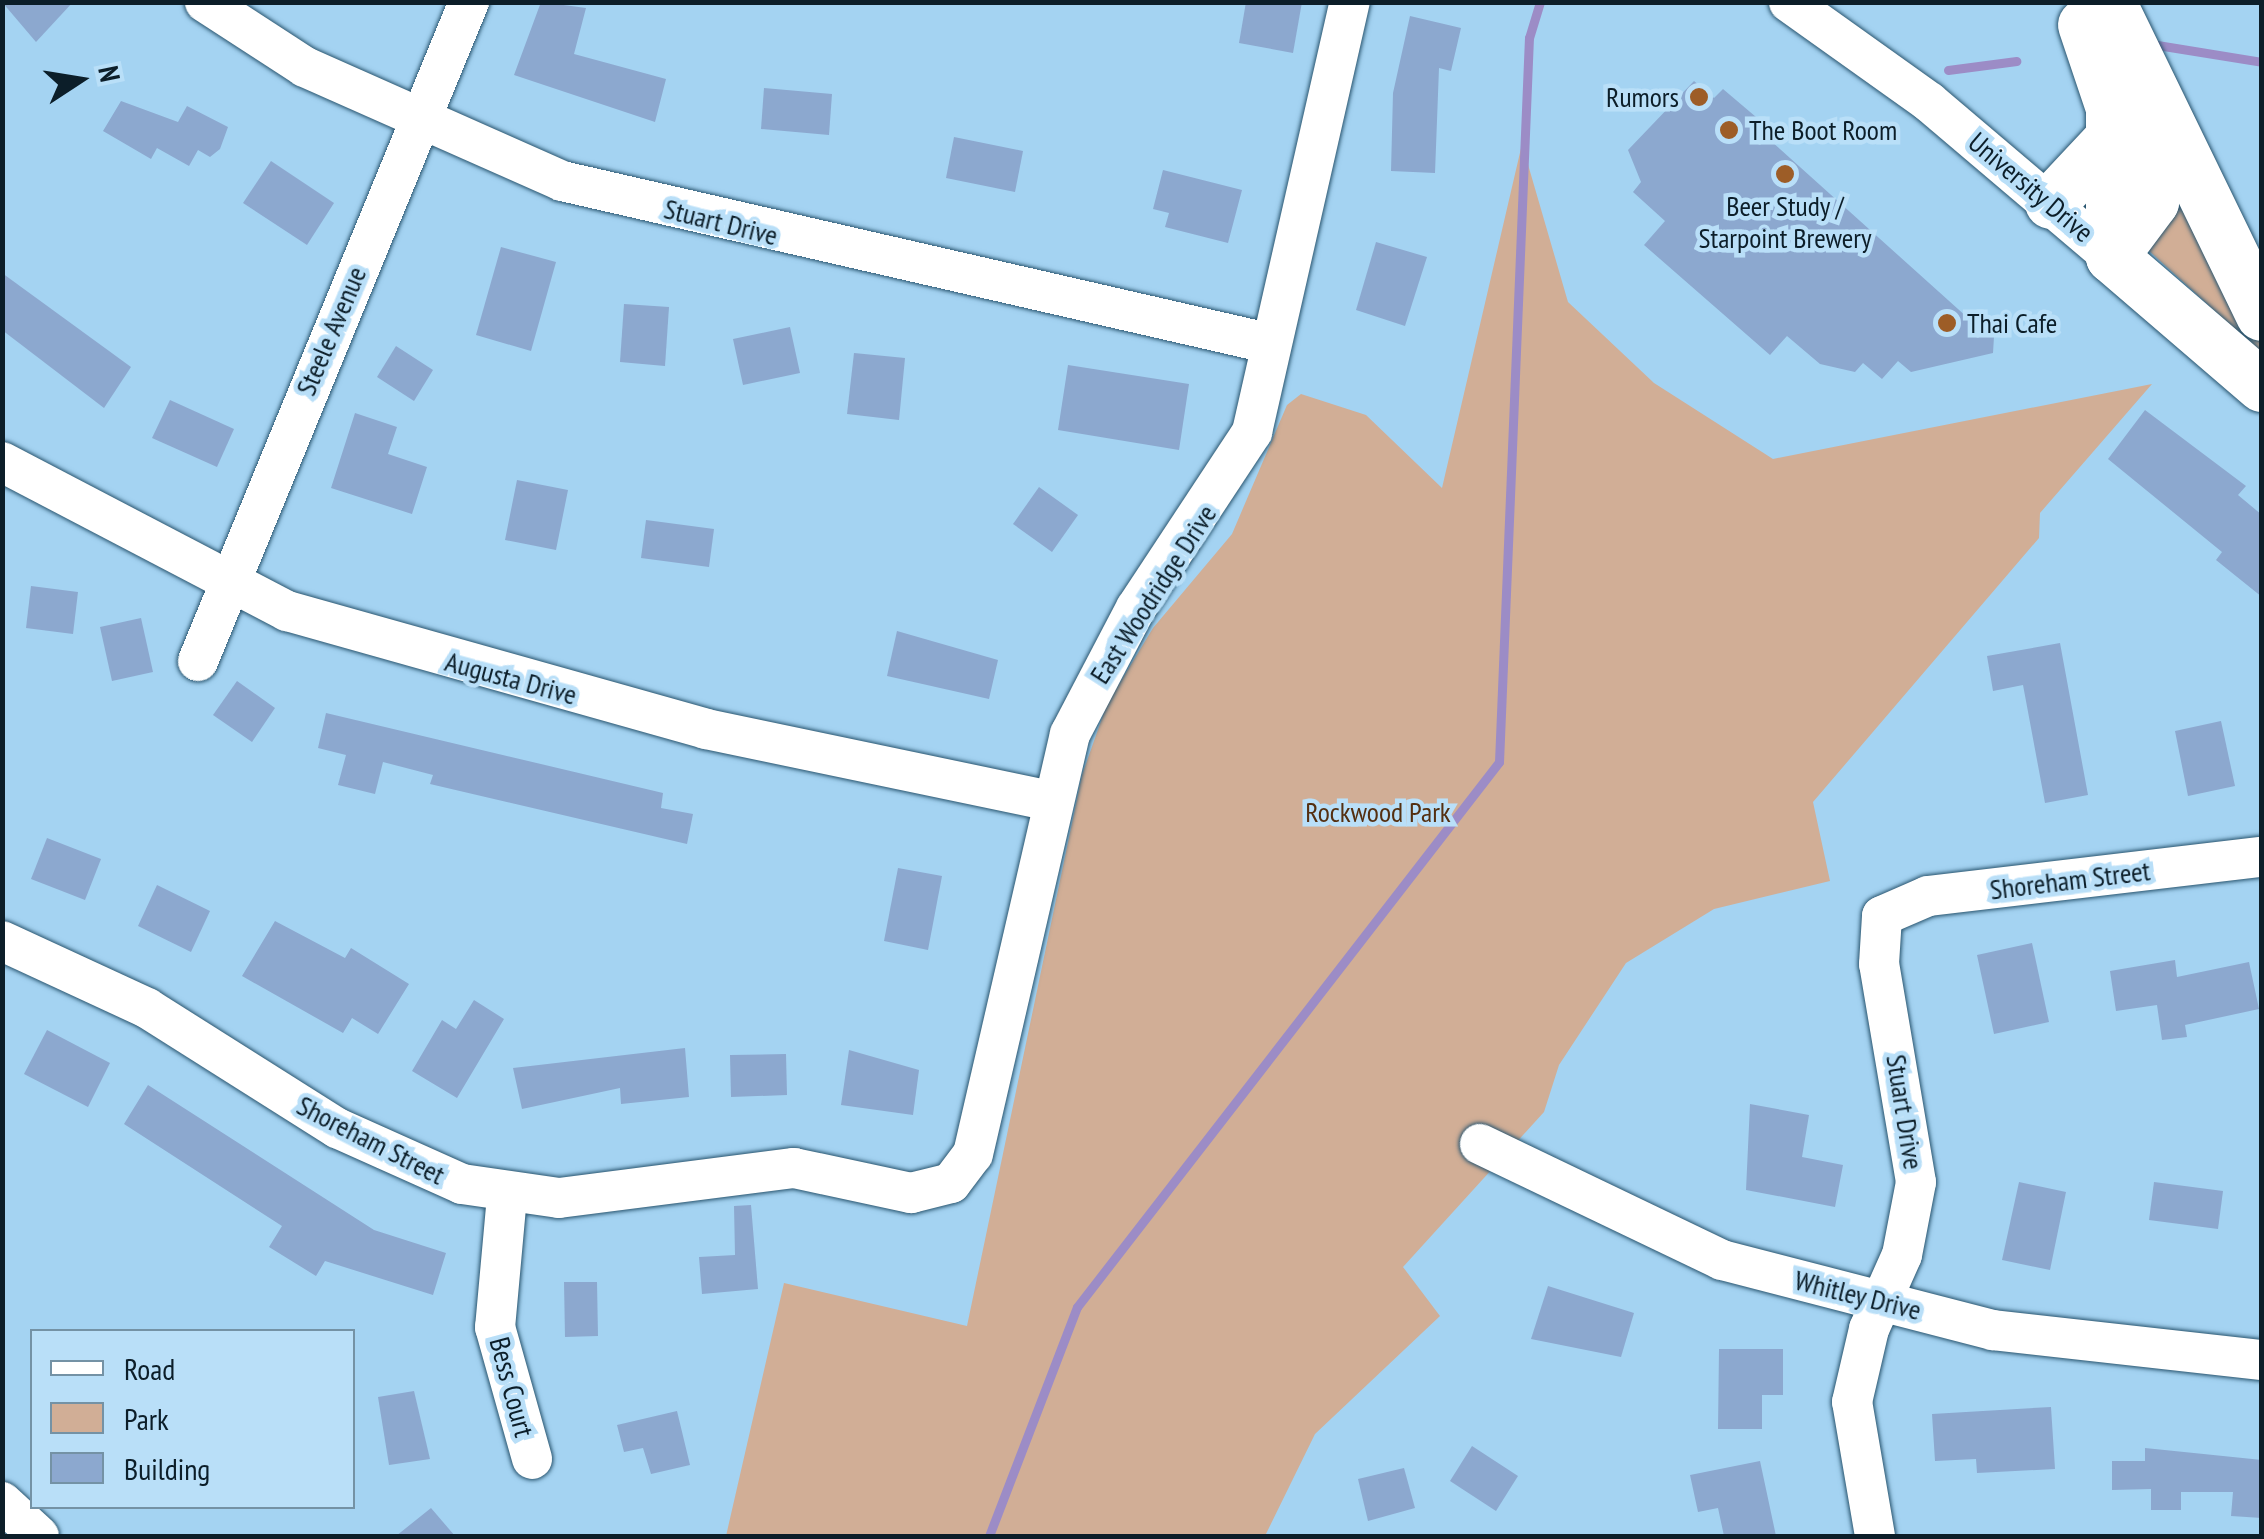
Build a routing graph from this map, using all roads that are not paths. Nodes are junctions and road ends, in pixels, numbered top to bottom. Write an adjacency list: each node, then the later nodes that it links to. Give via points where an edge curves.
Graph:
1 (205, 2): 8 (street, Stuart Drive, via 305,67)
2 (469, 2): 8 (street, Steele Avenue)
3 (1350, 2): 13 (street, East Woodridge Drive)
4 (1789, 2): 10 (street, University Drive)
5 (2074, 2): 9 (main road, via 2110,95)
6 (2110, 2): 7 (main road)
7 (2151, 97): 11 (main road, via 2153,202); 12 (main road)
8 (418, 122): 13 (street, Stuart Drive, via 562,181 694,217); 16 (street, Steele Avenue)
9 (2110, 140): 10 (main road); 11 (main road)
10 (2052, 204): 11 (street, University Drive)
11 (2112, 256): 14 (main road, University Drive)
12 (2262, 315)
13 (1272, 344): 18 (street, East Woodridge Drive, via 1236,469 1094,680)
14 (2262, 386)
15 (2, 462): 16 (street, Augusta Drive)
16 (228, 587): 17 (street, Steele Avenue); 18 (street, Augusta Drive, via 500,677)
17 (198, 660)
18 (1052, 801): 23 (street, East Woodridge Drive, via 973,1154)
19 (2262, 857): 20 (street, Shoreham Street, via 1928,896)
20 (1882, 916): 25 (street, Stuart Drive, via 1879,964 1916,1182 1907,1239)
21 (2, 941): 24 (street, Shoreham Street, via 147,1008 411,1166)
22 (1480, 1144): 25 (street, Whitley Drive, via 1657,1235)
23 (952, 1183): 24 (street, Shoreham Street, via 912,1193 794,1168 747,1168 604,1195)
24 (507, 1196): 27 (street, Bess Court, via 495,1327)
25 (1882, 1300): 26 (street, Whitley Drive, via 2026,1335); 30 (street, Stuart Drive, via 1852,1402)
26 (2262, 1360)
27 (532, 1459)
28 (2, 1502): 29 (street)
29 (39, 1536)
30 (1875, 1536)

